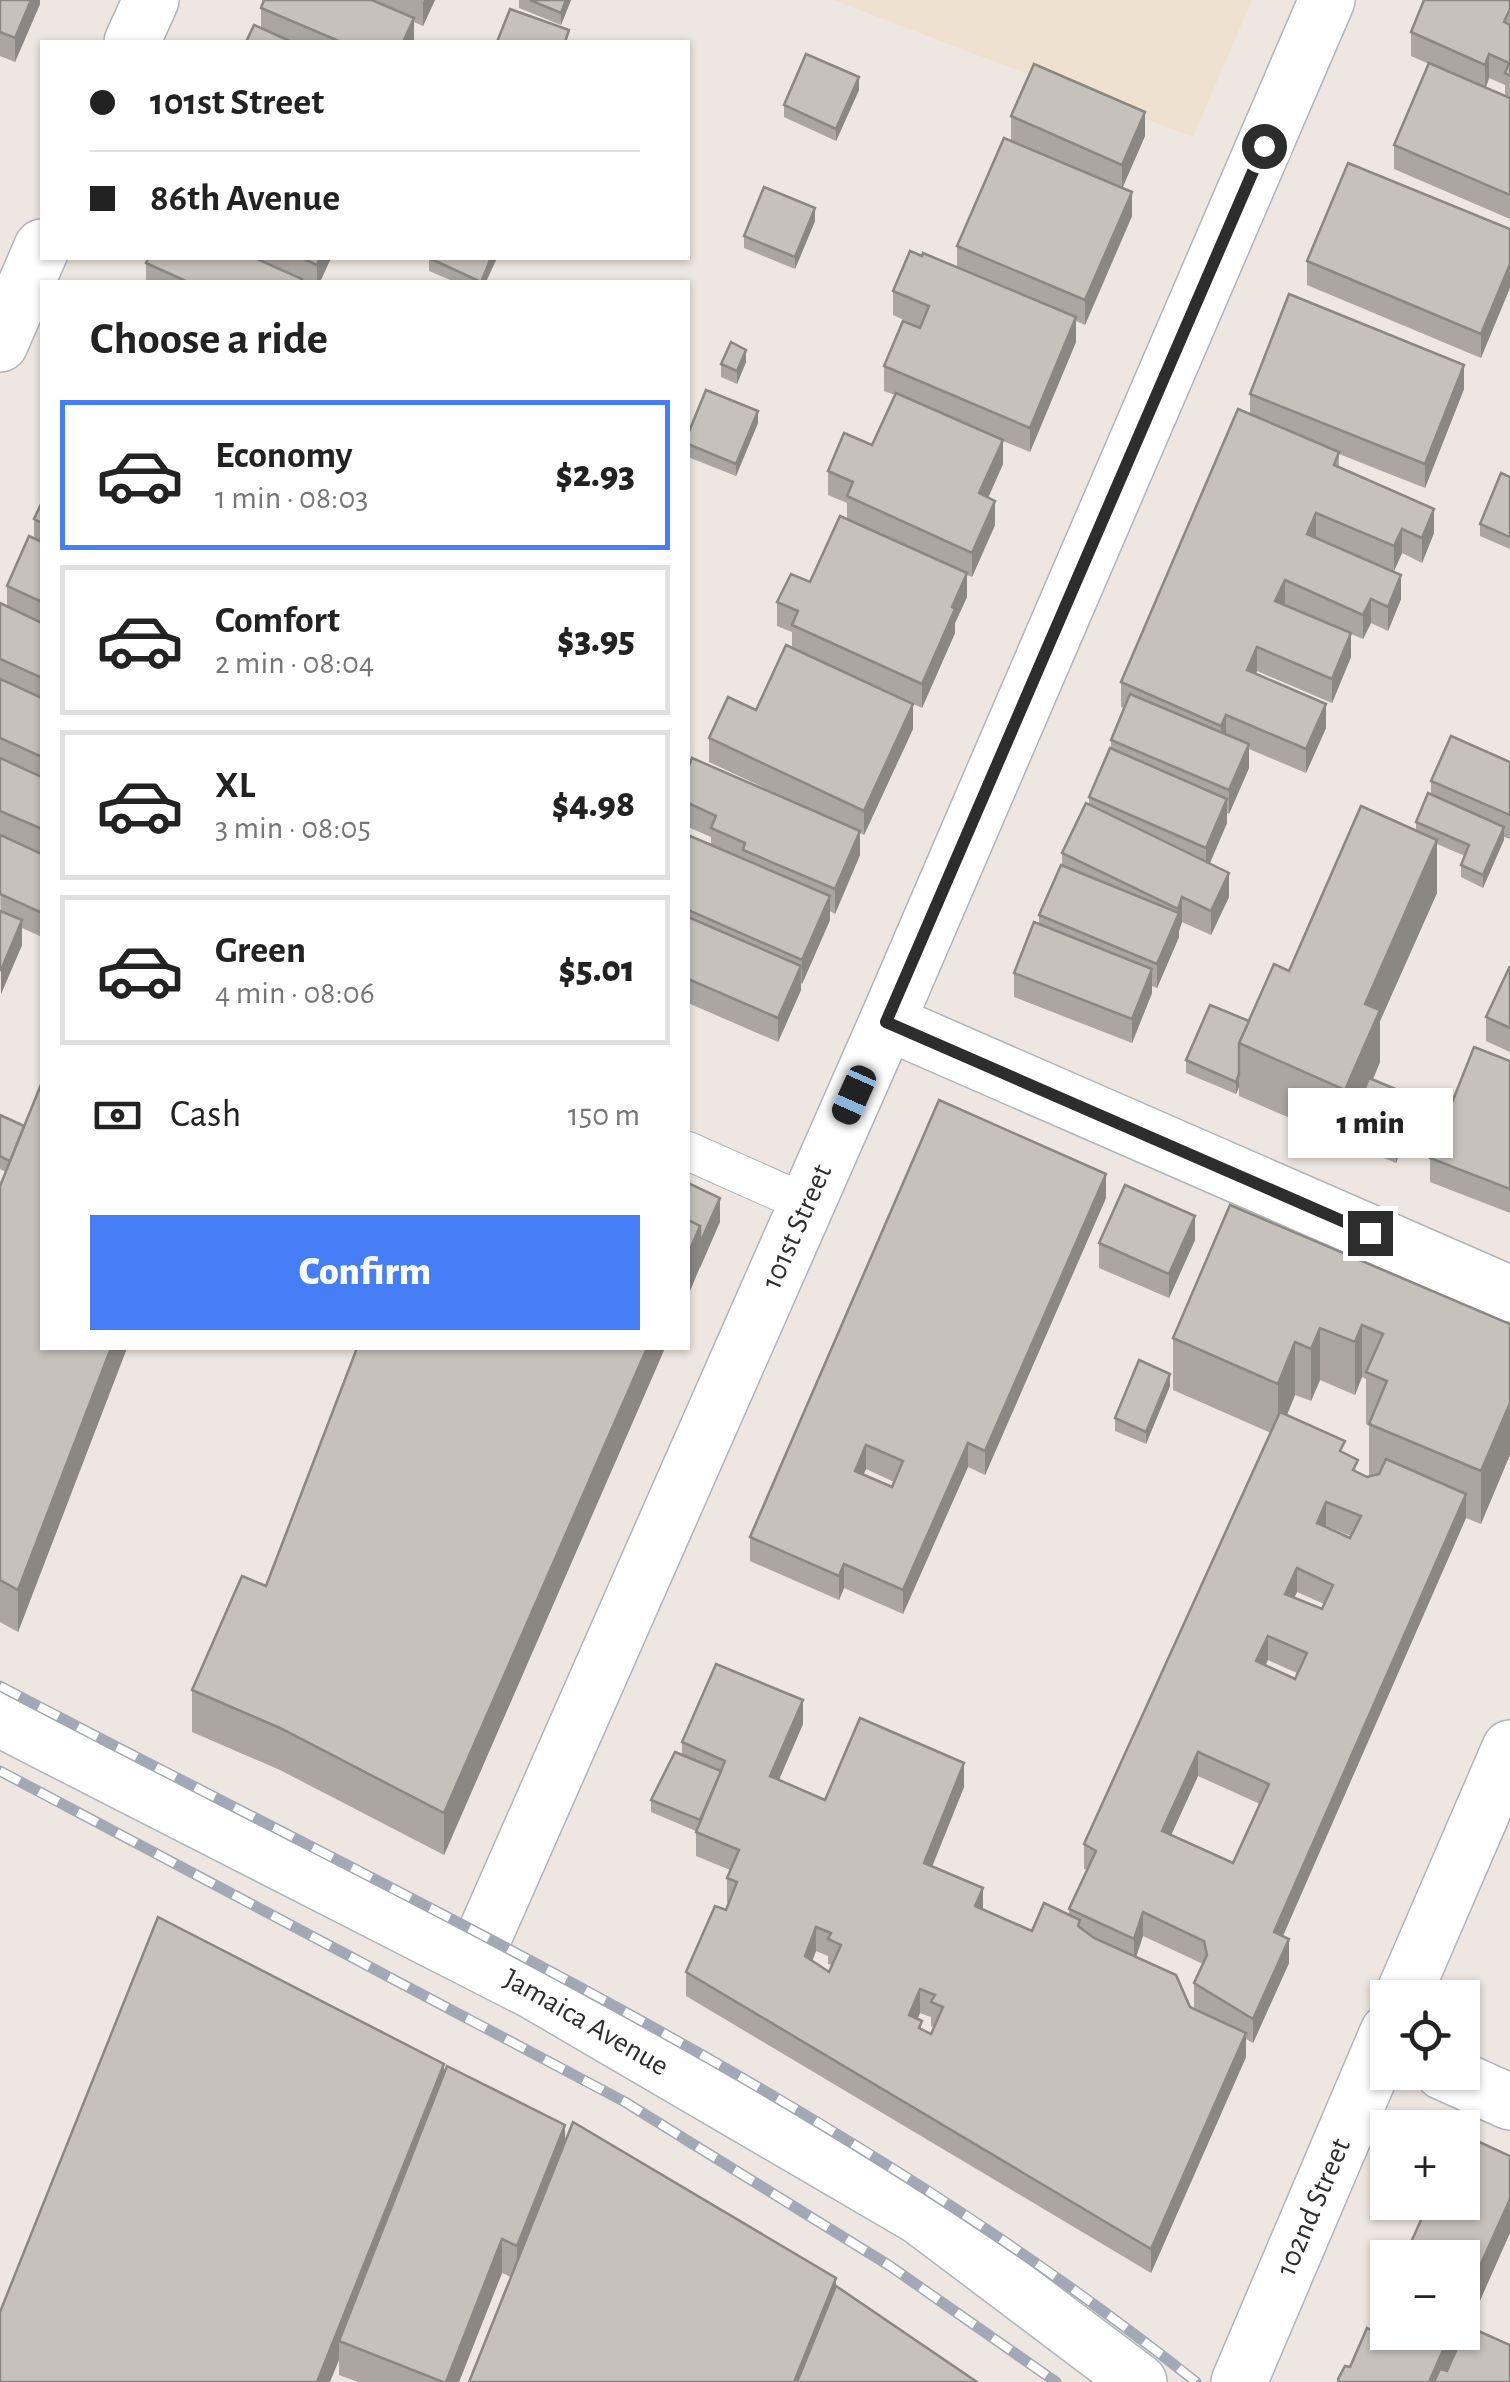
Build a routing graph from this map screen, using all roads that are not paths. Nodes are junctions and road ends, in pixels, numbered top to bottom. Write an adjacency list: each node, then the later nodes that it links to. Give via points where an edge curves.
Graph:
1 (151, 0): 3 (street)
2 (1328, 0): 6 (street, 101st Street)
3 (133, 40)
4 (40, 251): 5 (street)
5 (0, 344)
6 (886, 1022): 8 (street, 101st Street); 9 (street)
7 (690, 1151): 8 (lane)
8 (806, 1204): 12 (street, 101st Street)
9 (1510, 1294)
10 (7, 1723): 12 (street, Jamaica Avenue)
11 (1510, 1748): 13 (street, 102nd Street)
12 (475, 1957): 17 (street, Jamaica Avenue, via 920,2217)
13 (1412, 1980)
14 (1370, 2077): 18 (street, 102nd Street)
15 (1480, 2089): 16 (street)
16 (1510, 2102)
17 (1139, 2382)
18 (1239, 2382)

